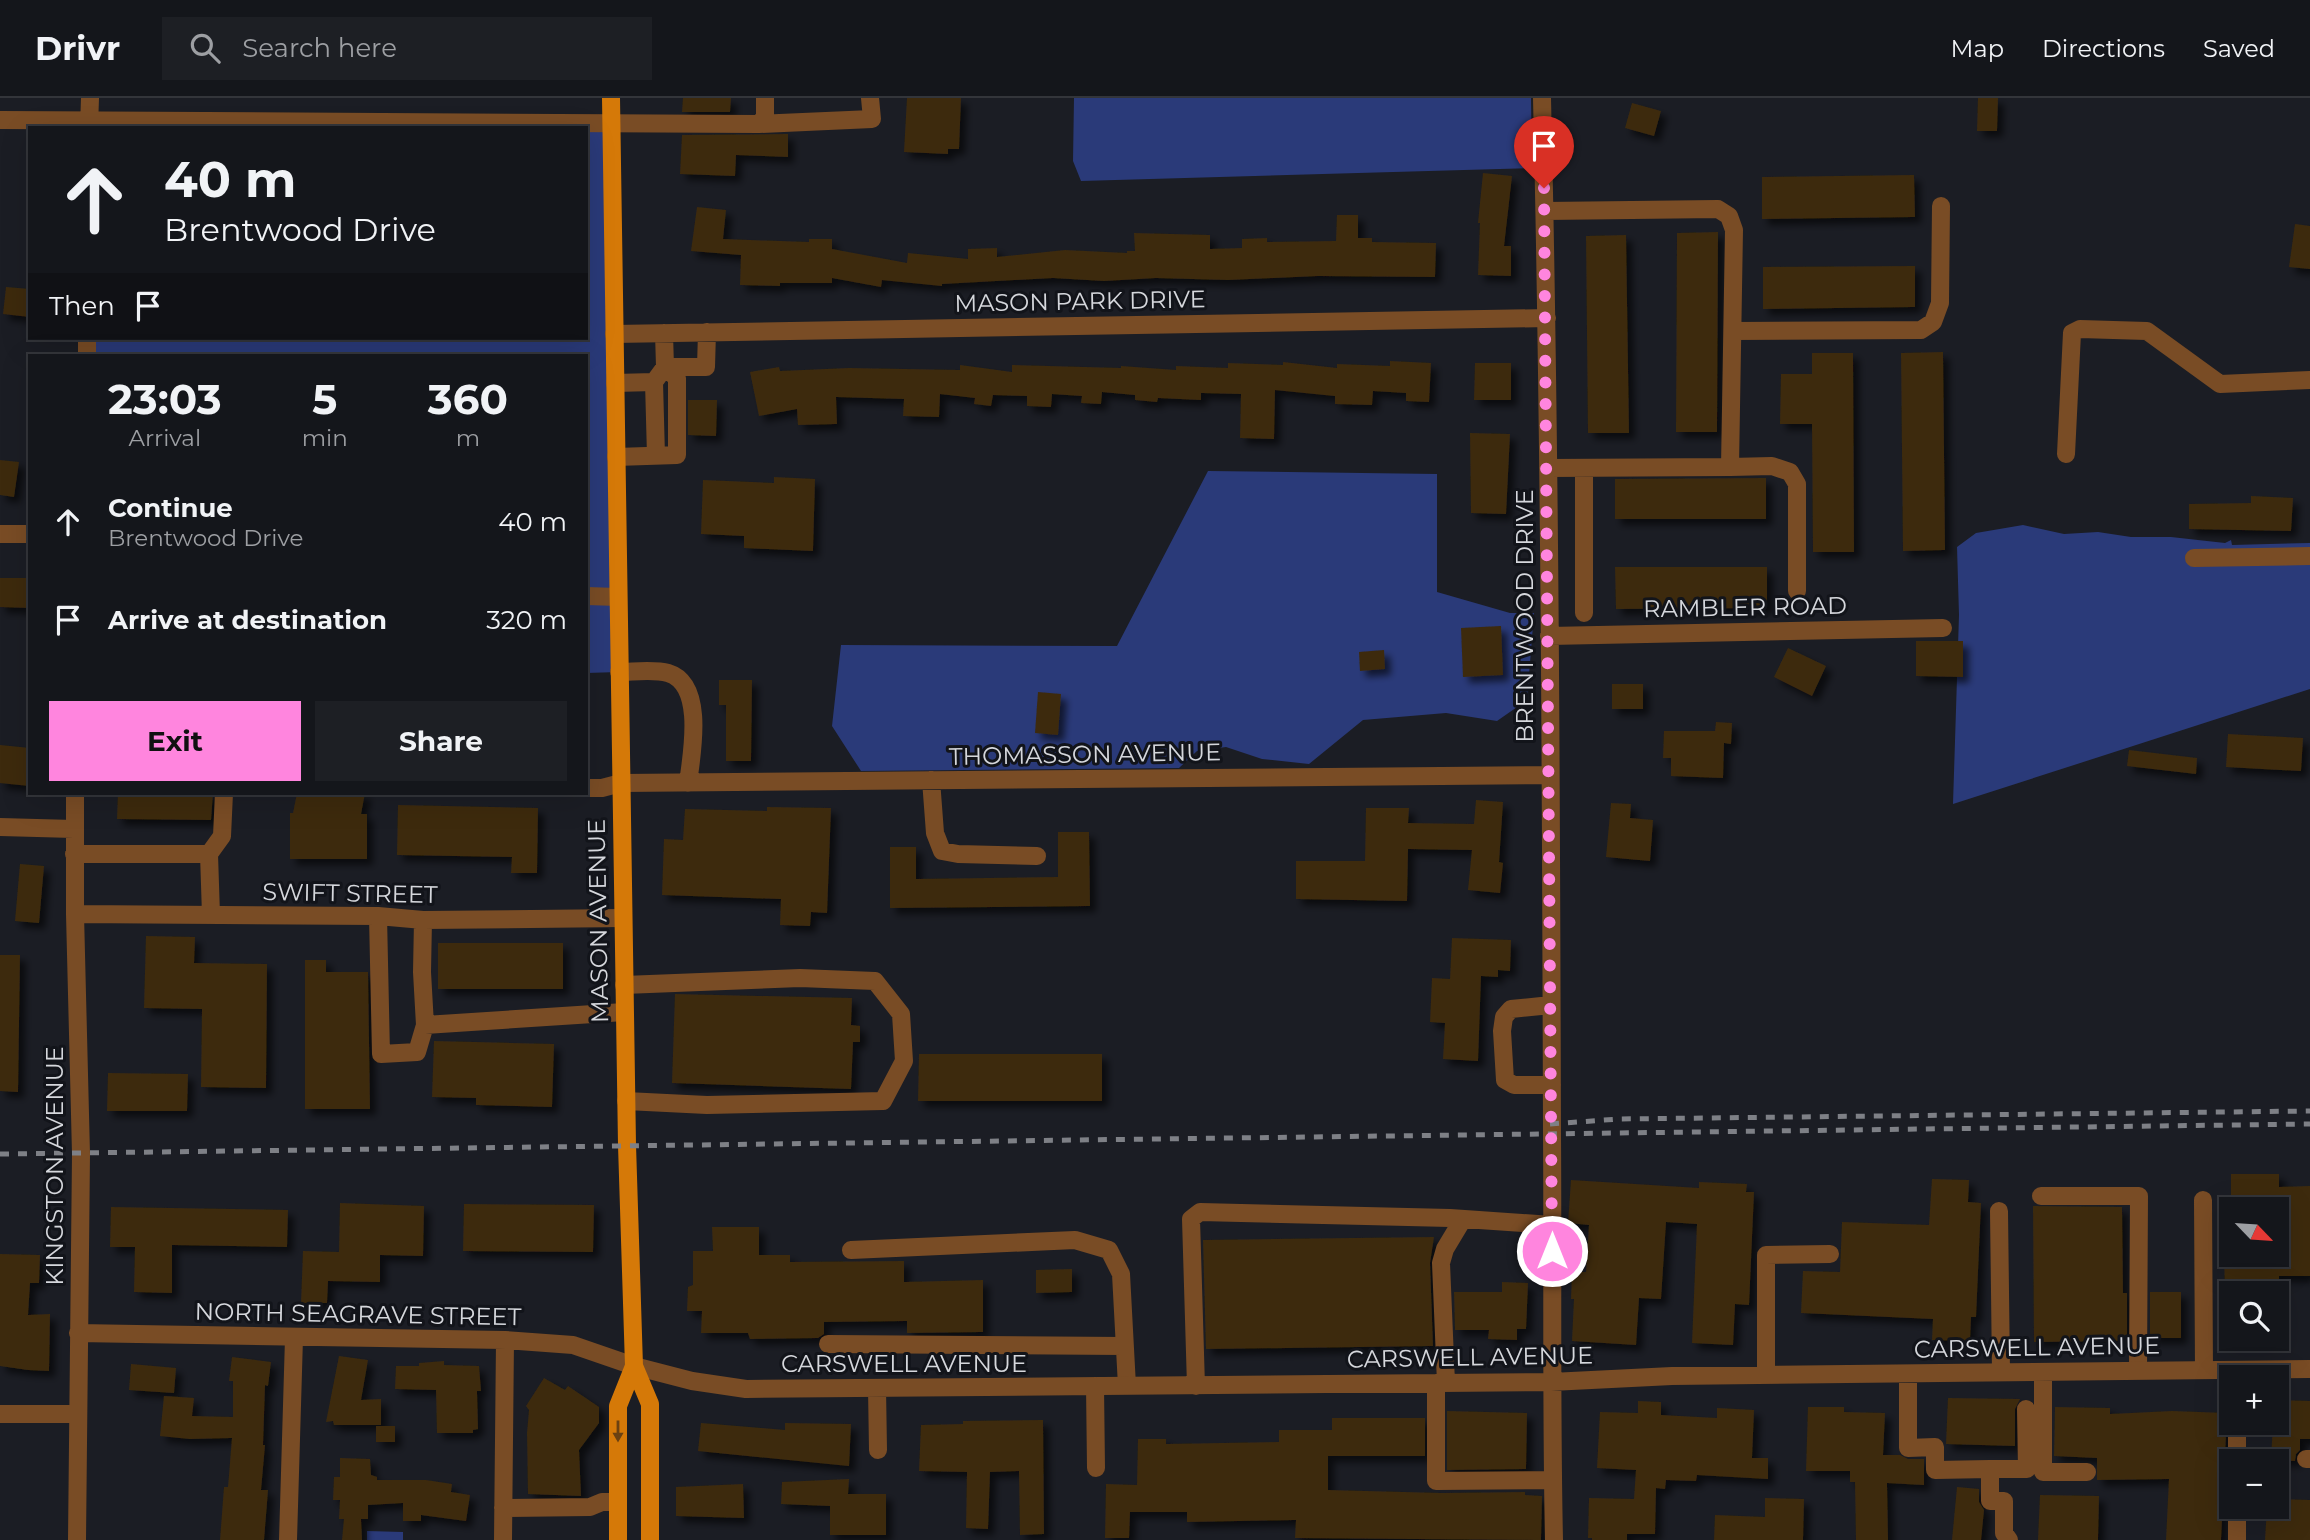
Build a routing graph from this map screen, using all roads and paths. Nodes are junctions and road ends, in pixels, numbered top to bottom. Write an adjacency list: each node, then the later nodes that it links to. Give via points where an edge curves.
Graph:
1 (90, 98): 8 (street)
2 (611, 98): 7 (main road, MASON AVENUE)
3 (765, 98): 9 (street, via 765,117)
4 (870, 98): 9 (street, via 872,119)
5 (1542, 98): 11 (street, BRENTWOOD DRIVE)
6 (0, 120): 8 (street)
7 (611, 122): 8 (street); 9 (street); 16 (main road, MASON AVENUE)
8 (89, 124)
9 (760, 124)
10 (1941, 206): 13 (street, via 1940,303 1933,323 1921,331)
11 (1545, 211): 12 (street, BRENTWOOD DRIVE); 13 (street, via 1718,209 1729,216 1734,230)
12 (1547, 318): 15 (street, MASON PARK DRIVE); 25 (street, BRENTWOOD DRIVE)
13 (1733, 331): 24 (street)
14 (664, 332): 15 (street, MASON PARK DRIVE); 16 (street, MASON PARK DRIVE); 17 (street)
15 (707, 332): 17 (street, via 706,367)
16 (614, 334): 20 (main road, MASON AVENUE)
17 (665, 367): 19 (street); 22 (street, via 677,378 677,455)
18 (2310, 380): 21 (street, via 2220,384 2147,331 2080,329 2072,333)
19 (654, 382): 20 (street); 22 (street)
20 (615, 383): 23 (main road, MASON AVENUE)
21 (2066, 454)
22 (656, 456): 23 (street)
23 (616, 457): 33 (main road, MASON AVENUE)
24 (1730, 467): 26 (street); 31 (street, via 1772,466 1790,472 1797,484)
25 (1548, 468): 26 (street); 36 (street, BRENTWOOD DRIVE)
26 (1584, 468): 34 (street)
27 (0, 534): 28 (street)
28 (28, 534)
29 (2310, 556): 30 (street)
30 (2194, 558)
31 (1797, 591)
32 (588, 596): 33 (street)
33 (618, 597): 37 (main road, MASON AVENUE)
34 (1584, 613)
35 (1943, 628): 36 (street, RAMBLER ROAD)
36 (1549, 636): 38 (street, BRENTWOOD DRIVE)
37 (619, 672): 40 (main road, MASON AVENUE); 41 (street, via 667,673 682,680 690,692)
38 (1550, 775): 39 (street, THOMASSON AVENUE); 56 (street, BRENTWOOD DRIVE)
39 (931, 780): 41 (street, THOMASSON AVENUE); 49 (street, via 935,833 942,850)
40 (621, 783): 41 (street, THOMASSON AVENUE); 42 (street, THOMASSON AVENUE); 53 (main road, MASON AVENUE)
41 (688, 783)
42 (588, 788)
43 (75, 795): 46 (street, KINGSTON AVENUE)
44 (224, 795): 48 (street, via 222,836)
45 (0, 827): 46 (street)
46 (74, 828): 47 (street, KINGSTON AVENUE)
47 (74, 854): 48 (street); 50 (street, KINGSTON AVENUE)
48 (209, 854): 51 (street)
49 (1037, 856)
50 (75, 914): 51 (street, SWIFT STREET); 68 (street, KINGSTON AVENUE, via 81,1154)
51 (211, 915): 52 (street, SWIFT STREET)
52 (378, 916): 54 (street, SWIFT STREET); 58 (street, via 381,1054 417,1052)
53 (623, 918): 54 (street, SWIFT STREET); 55 (main road, MASON AVENUE)
54 (423, 920): 58 (street)
55 (624, 985): 57 (main road, MASON AVENUE); 60 (street, via 800,978 876,981 901,1014 904,1061 883,1101 706,1105)
56 (1551, 1005): 59 (street, BRENTWOOD DRIVE); 59 (street, via 1511,1009 1502,1031 1505,1080 1514,1086)
57 (624, 1012): 58 (street); 60 (main road, MASON AVENUE)
58 (425, 1025)
59 (1552, 1085): 65 (street, BRENTWOOD DRIVE)
60 (626, 1101): 73 (main road, MASON AVENUE)
61 (2041, 1196): 77 (street, via 2139,1196)
62 (2203, 1200): 76 (street)
63 (1999, 1210): 79 (street)
64 (1463, 1219): 65 (street); 84 (street, via 1441,1263); 87 (street, via 1200,1212 1191,1219)
65 (1552, 1225): 83 (street, BRENTWOOD DRIVE)
66 (851, 1250): 72 (street, via 1075,1240 1109,1250 1121,1274)
67 (1830, 1254): 82 (street, via 1766,1255)
68 (78, 1333): 69 (street, NORTH SEAGRAVE STREET); 91 (street, KINGSTON AVENUE)
69 (294, 1338): 70 (street, NORTH SEAGRAVE STREET); 101 (street)
70 (505, 1340): 73 (street, NORTH SEAGRAVE STREET, via 573,1345); 98 (street)
71 (828, 1345): 72 (street)
72 (1124, 1346): 86 (street)
73 (634, 1366): 88 (street, CARSWELL AVENUE, via 746,1389); 97 (main road, MASON AVENUE, one-way to 97, via 618,1406); 104 (main road, MASON AVENUE, via 650,1404)
74 (2310, 1368): 75 (street, CARSWELL AVENUE)
75 (2289, 1369)
76 (2204, 1370): 77 (street, CARSWELL AVENUE); 78 (street, CARSWELL AVENUE)
77 (2138, 1371): 80 (street, CARSWELL AVENUE)
78 (2219, 1371)
79 (2001, 1372): 80 (street, CARSWELL AVENUE); 81 (street, CARSWELL AVENUE)
80 (2043, 1372): 95 (street, via 2043,1472)
81 (1908, 1374): 82 (street, CARSWELL AVENUE); 94 (street, via 1908,1447 1935,1447 1935,1470)
82 (1766, 1375): 83 (street, CARSWELL AVENUE)
83 (1551, 1382): 84 (street, CARSWELL AVENUE); 96 (street, BRENTWOOD DRIVE)
84 (1441, 1383): 87 (street, CARSWELL AVENUE); 96 (street, via 1436,1481)
85 (1095, 1386): 86 (street, CARSWELL AVENUE); 88 (street, CARSWELL AVENUE); 93 (street)
86 (1127, 1386): 87 (street, CARSWELL AVENUE)
87 (1196, 1386)
88 (877, 1388): 92 (street)
89 (2026, 1409): 94 (street, via 2027,1469)
90 (0, 1414): 91 (street)
91 (77, 1414): 100 (street, KINGSTON AVENUE)
92 (878, 1450)
93 (1096, 1468)
94 (1990, 1469): 106 (street, via 1990,1501 2004,1501 2004,1533)
95 (2087, 1472)
96 (1552, 1480): 105 (street, BRENTWOOD DRIVE)
97 (618, 1502): 98 (street, via 590,1507); 103 (main road, MASON AVENUE)
98 (503, 1508): 102 (street)
99 (2236, 1519): 107 (street)
100 (77, 1540)
101 (288, 1540)
102 (503, 1540)
103 (618, 1540)
104 (650, 1540)
105 (1554, 1540)
106 (2009, 1540)
107 (2236, 1540)

